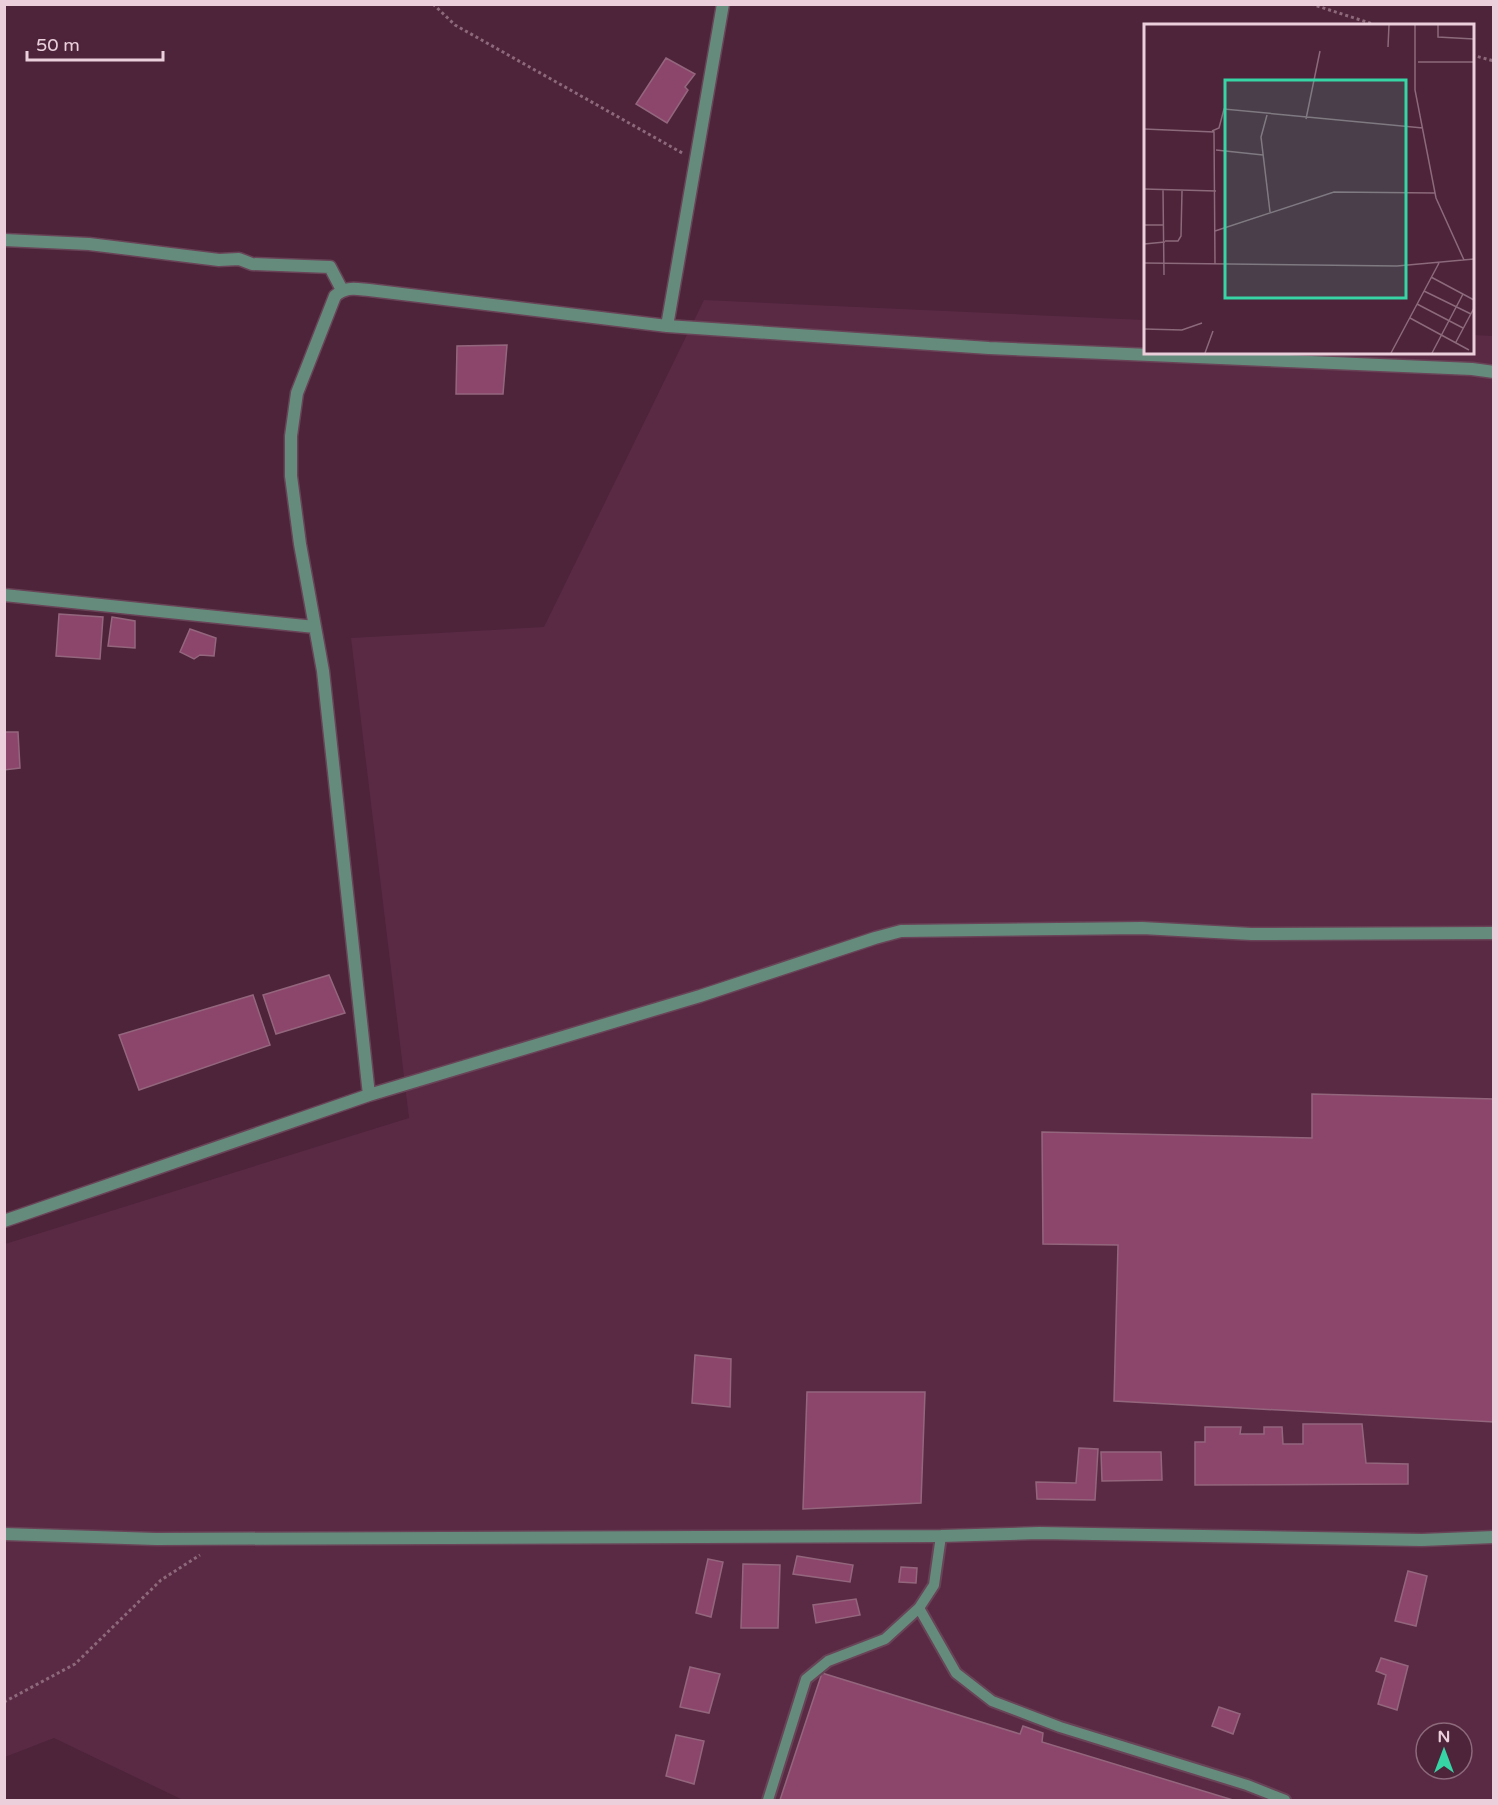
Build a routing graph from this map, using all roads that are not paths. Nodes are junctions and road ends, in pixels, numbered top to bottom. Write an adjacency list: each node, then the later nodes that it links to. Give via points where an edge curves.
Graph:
1 (723, 4): 4 (street)
2 (4, 240): 3 (street, via 89,244 239,259 252,264 330,267)
3 (342, 290): 4 (street); 7 (street, via 335,296 297,393 291,436 291,476)
4 (667, 326): 5 (street, via 989,348)
5 (1494, 372)
6 (4, 595): 7 (street)
7 (315, 627): 9 (street, via 324,671)
8 (1494, 933): 9 (street, via 1251,934 1142,928 901,931)
9 (369, 1095): 10 (street)
10 (4, 1221)
11 (4, 1534): 12 (street, via 156,1539)
12 (941, 1536): 13 (street, via 1039,1533 1422,1540); 14 (lane, via 934,1585)
13 (1494, 1537)
14 (919, 1608): 15 (lane, via 885,1639 828,1661 806,1679); 16 (lane, via 956,1673 992,1701)
15 (768, 1800)
16 (1285, 1800)

